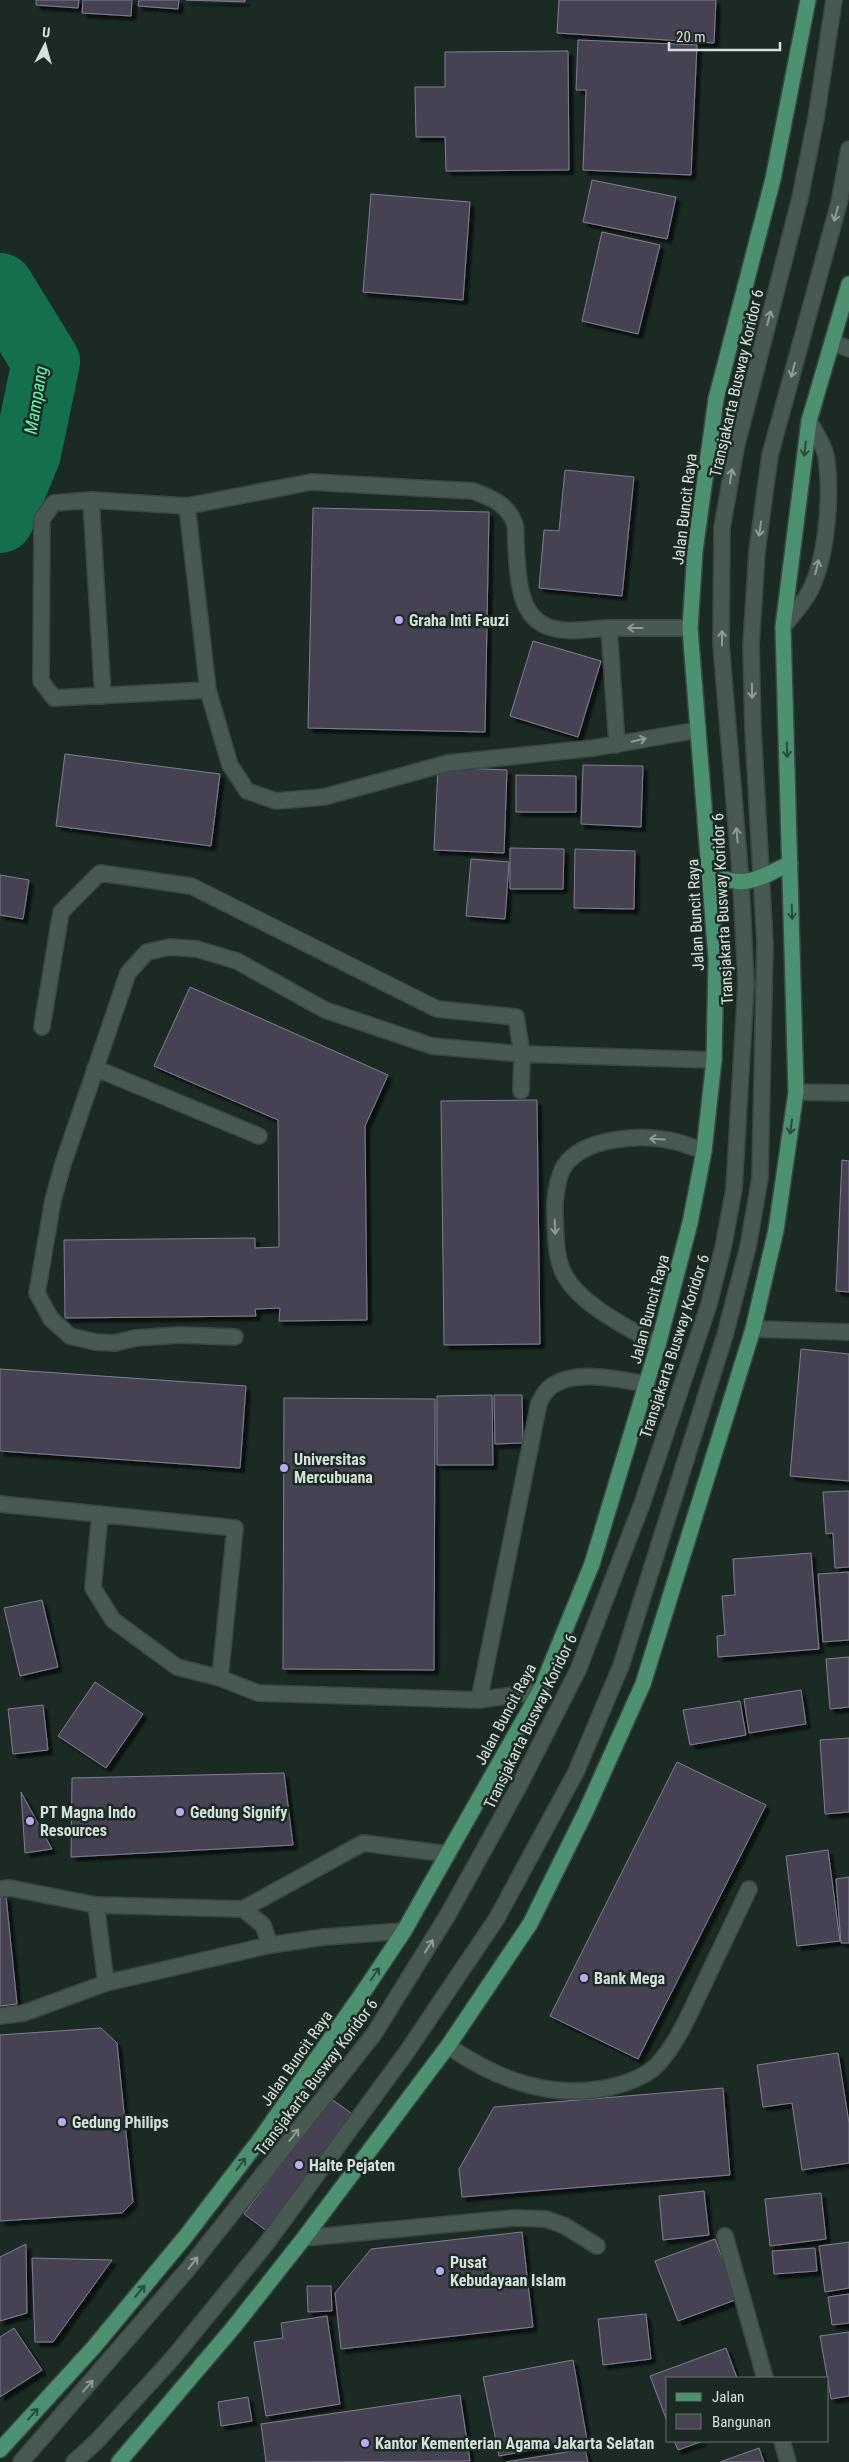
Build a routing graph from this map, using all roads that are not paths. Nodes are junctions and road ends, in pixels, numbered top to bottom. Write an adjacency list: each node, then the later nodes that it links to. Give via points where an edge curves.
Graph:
1 (808, 0): 12 (main road, Jalan Buncit Raya, via 773,179 716,398 694,551)
2 (834, 0): 20 (street, Transjakarta Busway Koridor 6, one-way to 2, via 722,644 722,528 736,448 800,198)
3 (849, 149): 19 (street, one-way to 19, via 839,203 770,455 757,552 751,646)
4 (849, 284): 5 (main road)
5 (832, 342): 6 (street); 7 (main road)
6 (849, 349)
7 (809, 421): 10 (main road, one-way to 10); 10 (street, one-way to 7, via 807,596 824,539 829,499 825,454)
8 (92, 500): 9 (street); 14 (street); 14 (street, via 54,503 42,519 41,681 54,698)
9 (187, 506): 11 (street, via 311,482 473,491 502,505 515,523 517,569 522,598 531,617 549,627 571,631); 13 (street)
10 (783, 627): 17 (main road, one-way to 17)
11 (609, 628): 12 (street, one-way to 11); 16 (street)
12 (690, 628): 15 (main road, Jalan Buncit Raya)
13 (208, 690): 14 (street); 16 (street, via 230,765 247,791 276,801 324,797 448,763)
14 (103, 696)
15 (698, 730): 16 (street, one-way to 15); 18 (main road, Jalan Buncit Raya)
16 (617, 745)
17 (790, 863): 19 (main road); 26 (main road, one-way to 26)
18 (710, 870): 20 (main road, via 721,878); 23 (main road, Jalan Buncit Raya, via 716,959)
19 (762, 878): 20 (main road); 57 (street, via 765,943 763,1104 760,1178 748,1247 725,1335 625,1657 576,1772 497,1918 400,2060 266,2244 204,2321 96,2442)
20 (741, 883): 56 (street, Transjakarta Busway Koridor 6, one-way to 20, via 188,2269 374,2034 459,1896 578,1670 642,1504 709,1304 723,1248 734,1190 742,1076 746,984)
21 (42, 1027): 22 (street, via 61,912 100,873 191,886 437,1009 516,1017)
22 (522, 1054): 23 (street); 24 (street, via 432,1046 325,1010 237,961 197,949 170,947 147,952 128,973); 25 (street)
23 (714, 1060): 29 (main road, Jalan Buncit Raya)
24 (95, 1068): 28 (street); 32 (street, via 53,1200 37,1294 51,1318 70,1336 95,1342 116,1343 135,1338 180,1335)
25 (521, 1091)
26 (796, 1092): 27 (street); 30 (main road, one-way to 30, via 776,1230)
27 (849, 1093)
28 (258, 1136)
29 (704, 1151): 33 (main road, Jalan Buncit Raya, via 690,1223); 33 (street, one-way to 33, via 667,1140 615,1138 576,1156 565,1166 557,1190 556,1234 564,1276 603,1312)
30 (753, 1329): 31 (street); 49 (main road, via 643,1684 586,1811 530,1924)
31 (849, 1332)
32 (235, 1337)
33 (658, 1345): 34 (main road, Jalan Buncit Raya)
34 (647, 1384): 38 (main road, Jalan Buncit Raya, via 592,1564); 39 (street, via 590,1377 566,1380 554,1384 539,1403)
35 (0, 1504): 36 (street)
36 (100, 1514): 37 (street, via 93,1588 113,1620 177,1667); 37 (street, via 235,1528)
37 (220, 1678): 39 (street, via 258,1693)
38 (540, 1692): 39 (street); 40 (main road, Jalan Buncit Raya)
39 (479, 1700)
40 (448, 1854): 44 (street, via 363,1843); 45 (main road, Jalan Buncit Raya)
41 (0, 1889): 43 (street, via 10,1888)
42 (749, 1889): 49 (street, via 675,2042 657,2065 642,2076 586,2091 540,2089 516,2082 465,2058)
43 (96, 1905): 44 (street); 47 (street)
44 (243, 1909): 46 (street, via 263,1925)
45 (404, 1931): 46 (street); 55 (main road, Jalan Buncit Raya, one-way to 45, via 94,2347 192,2229 261,2138)
46 (270, 1945): 47 (street)
47 (106, 1983): 48 (street, via 24,2013)
48 (0, 2016)
49 (448, 2046): 51 (main road)
50 (725, 2236): 53 (street)
51 (304, 2238): 52 (street, via 514,2218 546,2219 565,2226); 58 (main road, via 233,2328)
52 (597, 2246)
53 (765, 2377)
54 (782, 2442): 59 (street)
55 (0, 2450)
56 (20, 2462)
57 (74, 2462)
58 (119, 2462)
59 (788, 2462)

